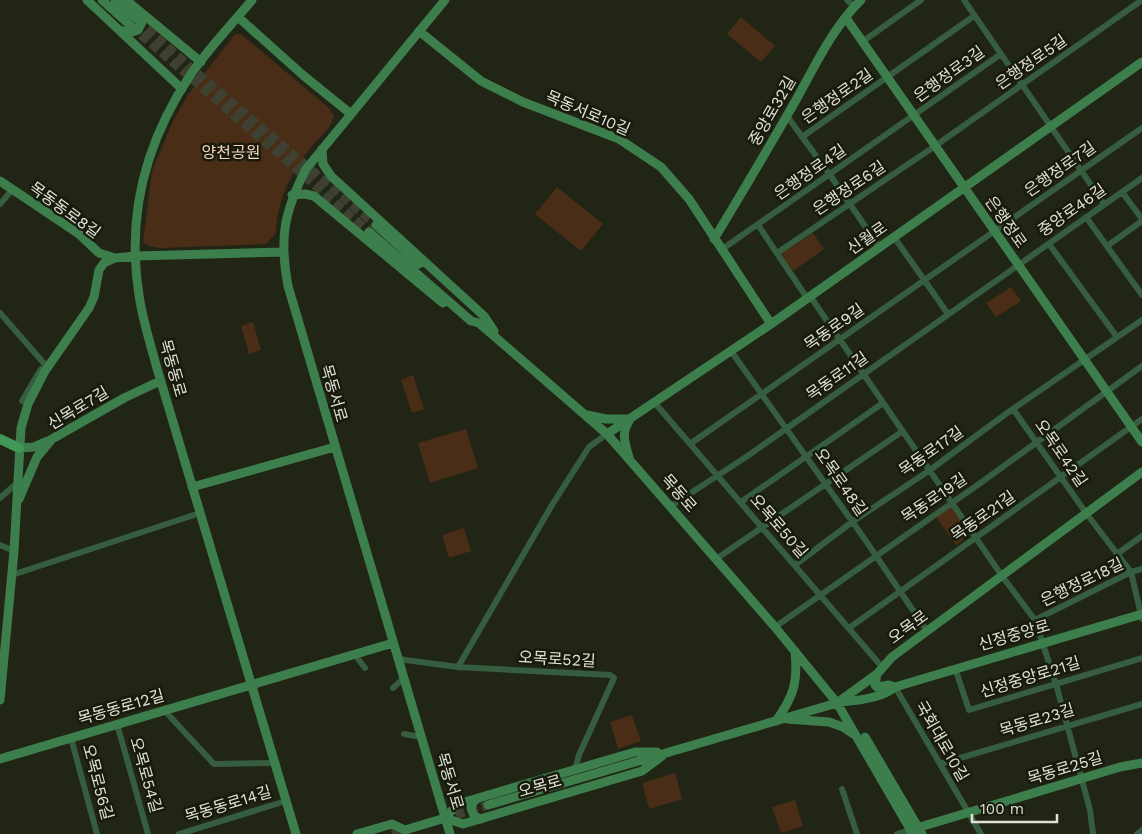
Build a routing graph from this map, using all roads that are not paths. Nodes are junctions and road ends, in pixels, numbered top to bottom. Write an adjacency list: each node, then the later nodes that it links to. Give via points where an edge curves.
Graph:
1 (87, 0): 16 (main road)
2 (102, 0): 3 (main road, via 134,23)
3 (115, 0)
4 (126, 0): 12 (main road)
5 (252, 0): 14 (main road, 목동동로)
6 (445, 0): 17 (main road, 목동서로)
7 (847, 0): 11 (street)
8 (922, 0): 18 (street)
9 (964, 0): 13 (street)
10 (1142, 0): 23 (street, 은행정로5길)
11 (858, 3): 15 (main road, 중앙로32길)
12 (137, 8): 16 (main road, via 142,19 140,28 129,33); 20 (main road)
13 (974, 16): 19 (street); 22 (street, 은행정로2길)
14 (238, 17): 20 (main road, 목동동로); 25 (main road)
15 (846, 18): 18 (main road, 은행정로); 26 (main road, 중앙로32길, via 828,43)
16 (117, 29): 24 (main road)
17 (419, 31): 25 (main road, 목동서로); 50 (main road, 목동서로10길, via 481,81 523,102 619,139 643,154 680,187)
18 (862, 42): 22 (main road, 은행정로)
19 (1001, 54): 23 (street); 27 (street, 은행정로3길)
20 (201, 62): 24 (main road, 목동동로)
21 (1142, 62): 28 (main road, 신월로)
22 (887, 77): 27 (main road, 은행정로); 30 (street, 은행정로2길)
23 (1022, 85): 28 (street); 31 (street, 은행정로5길)
24 (182, 90): 58 (main road, 목동동로, via 158,132 144,174 134,239)
25 (351, 114): 32 (main road, 목동서로)
26 (787, 116): 30 (street); 50 (main road, 중앙로32길)
27 (914, 116): 31 (main road, 은행정로); 34 (street, 은행정로4길)
28 (1052, 126): 33 (street); 37 (main road, 신월로)
29 (1142, 128): 33 (street, 은행정로7길)
30 (802, 137): 34 (street)
31 (935, 146): 37 (main road, 은행정로); 42 (street, 은행정로6길)
32 (322, 149): 40 (main road, 목동서로); 70 (main road, via 323,164 331,176 484,316)
33 (1081, 171): 43 (street); 48 (street, 은행정로7길)
34 (830, 175): 42 (street); 46 (street, 은행정로4길)
35 (1142, 178): 39 (street, 중앙로46길)
36 (0, 182): 38 (main road, 목동동로8길)
37 (965, 188): 48 (main road, 은행정로); 49 (main road, 신월로)
38 (12, 190): 41 (street); 52 (main road, 목동동로8길, via 79,234)
39 (1122, 192): 43 (street, 중앙로46길); 45 (street)
40 (292, 195): 56 (main road, 목동서로, via 285,222); 70 (main road, via 314,196 472,327)
41 (0, 204)
42 (850, 204): 54 (street); 57 (street, 은행정로6길)
43 (1104, 204): 44 (street, 중앙로46길)
44 (1086, 217): 51 (street, 중앙로46길); 53 (street)
45 (1142, 220): 53 (street)
46 (758, 225): 55 (street, 은행정로4길); 57 (street)
47 (373, 229): 70 (main road, 목동로, via 477,314 479,323)
48 (994, 232): 60 (main road, 은행정로); 62 (street, 목동로9길)
49 (894, 238): 54 (main road, 신월로); 62 (street)
50 (714, 239): 55 (main road, 목동서로10길)
51 (1048, 244): 60 (street, 중앙로46길); 69 (street)
52 (90, 246): 59 (main road, 목동동로8길); 61 (main road)
53 (1107, 246): 63 (street)
54 (880, 248): 64 (main road, 신월로)
55 (721, 250): 68 (main road, 목동서로10길)
56 (283, 252): 58 (main road); 96 (main road, 목동서로, via 288,286)
57 (777, 253): 64 (street)
58 (136, 256): 59 (main road); 77 (main road, 목동동로, via 139,295)
59 (115, 258): 61 (main road, via 104,263)
60 (1018, 265): 66 (street, 목동로11길); 73 (main road, 은행정로)
61 (99, 270): 75 (main road, via 89,308)
62 (924, 281): 66 (street); 71 (street, 목동로9길)
63 (1142, 295)
64 (808, 297): 68 (main road, 신월로); 71 (street)
65 (0, 313): 75 (street)
66 (948, 314): 76 (street, 목동로11길)
67 (1142, 320): 69 (street, 목동로17길)
68 (770, 324): 72 (main road, 신월로)
69 (1117, 338): 73 (street, 목동로17길)
70 (499, 340): 84 (main road, 목동로)
71 (840, 340): 76 (street); 79 (street, 목동로9길)
72 (731, 350): 79 (street, 오목로48길); 81 (main road, 신월로)
73 (1085, 360): 78 (main road, 은행정로); 83 (street, 목동로17길)
74 (1142, 366): 78 (street, 목동로19길)
75 (46, 369): 80 (street, via 41,369 24,392); 97 (main road, via 28,404)
76 (863, 374): 82 (street); 88 (street, 목동로11길)
77 (160, 380): 91 (main road, 신목로7길); 106 (main road, 목동동로)
78 (1107, 391): 87 (main road, 은행정로); 93 (street, 목동로19길)
79 (762, 395): 88 (street, 오목로48길); 95 (street, 목동로9길)
80 (22, 401)
81 (654, 402): 85 (main road, 신월로); 95 (street, 오목로50길)
82 (883, 403): 89 (street); 98 (street)
83 (1014, 409): 93 (street, 오목로42길); 100 (street, 목동로17길)
84 (585, 415): 85 (main road, via 606,420); 90 (main road, 목동로)
85 (631, 418): 90 (main road, 신월로); 99 (main road, via 624,432)
86 (1142, 420): 87 (street, 목동로21길)
87 (1132, 426): 94 (main road, 은행정로); 103 (street, 목동로21길)
88 (786, 428): 98 (street, 오목로48길); 102 (street, 목동로11길)
89 (902, 431): 100 (street); 105 (street)
90 (608, 434): 99 (main road, 목동로); 142 (street, via 589,447)
91 (52, 438): 97 (main road, via 34,447); 111 (main road, 신목로7길, via 37,457)
92 (0, 439): 97 (main road)
93 (1037, 442): 103 (street, 오목로42길); 109 (street, 목동로19길)
94 (1142, 442)
95 (690, 444): 102 (street, 오목로50길)
96 (335, 447): 106 (main road); 135 (main road, 목동서로)
97 (19, 448): 104 (main road)
98 (806, 456): 105 (street, 오목로48길); 108 (street)
99 (630, 459): 110 (main road, 목동로)
100 (930, 470): 109 (street); 114 (street, 목동로17길)
101 (1142, 472): 113 (main road, 오목로)
102 (717, 476): 108 (street, 오목로50길); 110 (street, 목동로11길)
103 (1062, 477): 113 (street, 오목로42길); 117 (street, 목동로21길)
104 (17, 483): 107 (street); 111 (main road)
105 (826, 484): 114 (street, 오목로48길); 115 (street)
106 (192, 487): 112 (main road, 목동동로)
107 (0, 498)
108 (740, 502): 115 (street, 오목로50길)
109 (952, 502): 117 (street); 121 (street, 목동로19길)
110 (671, 506): 122 (main road, 목동로)
111 (16, 507): 119 (main road)
112 (200, 513): 126 (street); 148 (main road, 목동동로)
113 (1086, 513): 120 (street, 오목로42길); 127 (main road, 오목로)
114 (852, 522): 121 (street, 오목로48길); 123 (street, 목동로17길)
115 (762, 527): 122 (street); 123 (street, 오목로50길)
116 (1142, 536): 120 (street)
117 (976, 537): 127 (street); 128 (street, 목동로21길)
118 (0, 545): 119 (street)
119 (14, 551): 126 (main road)
120 (1118, 554): 125 (street, 오목로42길)
121 (876, 555): 128 (street, 오목로48길); 129 (street, 목동로19길)
122 (716, 559): 132 (main road, 목동로)
123 (795, 566): 129 (street, 오목로50길)
124 (1142, 569): 125 (street, 은행정로18길)
125 (1131, 572): 130 (street); 131 (street, 은행정로18길)
126 (12, 575): 137 (main road)
127 (1002, 576): 131 (street); 134 (main road, 오목로)
128 (900, 591): 133 (street, 목동로21길); 134 (street, 오목로48길)
129 (820, 594): 132 (street, 목동로19길); 133 (street, 오목로50길)
130 (1141, 616): 136 (main road, 신정중앙로)
131 (1035, 620): 136 (street)
132 (775, 627): 138 (main road, 목동로)
133 (848, 628): 145 (street, 오목로50길)
134 (927, 631): 145 (main road, 오목로)
135 (393, 643): 139 (main road, 목동동로12길); 140 (main road, 목동서로)
136 (1042, 643): 144 (main road, 신정중앙로); 147 (street)
137 (2, 646): 151 (main road)
138 (795, 651): 152 (main road, 목동로); 155 (main road, via 792,692)
139 (354, 654): 143 (street); 148 (main road, 목동동로12길)
140 (398, 658): 142 (street, 오목로52길); 146 (main road, 목동서로)
141 (1142, 658): 147 (street, 신정중앙로21길)
142 (458, 667): 167 (street, 오목로52길, via 610,675 614,678)
143 (365, 668)
144 (955, 668): 147 (street, 신정중앙로21길, via 969,710); 149 (main road, 신정중앙로)
145 (880, 670): 149 (main road, via 875,685); 152 (main road, 오목로)
146 (404, 678): 150 (street); 160 (main road, 목동서로)
147 (1056, 684): 157 (street)
148 (251, 685): 154 (main road, 목동동로12길); 164 (main road, 목동동로)
149 (895, 687): 152 (main road, 신정중앙로, via 890,692); 166 (street, 국회대로10길)
150 (393, 688)
151 (0, 700)
152 (836, 703): 155 (main road, 오목로); 159 (main road, 목동로); 178 (main road, 목동로, via 853,718)
153 (1142, 704): 157 (street, 목동로23길)
154 (164, 710): 156 (main road, 목동동로12길); 164 (street, via 214,764)
155 (780, 720): 159 (main road, via 829,722); 162 (main road, 오목로)
156 (117, 724): 161 (main road, 목동동로12길); 180 (street, 오목로54길)
157 (1066, 725): 166 (street, 목동로23길); 168 (street)
158 (404, 734): 160 (street)
159 (857, 736): 178 (main road, 목동로)
160 (421, 737): 174 (main road, 목동서로)
161 (71, 738): 163 (main road, 목동동로12길); 179 (street, 오목로56길)
162 (667, 753): 167 (main road, 오목로, via 634,752); 172 (main road, 오목로); 175 (main road, 오목로, via 642,772)
163 (0, 759)
164 (275, 763): 171 (main road, 목동동로)
165 (1142, 763): 168 (main road, 목동로25길)
166 (940, 764): 173 (street, 국회대로10길)
167 (575, 770): 170 (main road, 오목로)
168 (1081, 779): 173 (main road, 목동로25길); 188 (street)
169 (842, 789): 185 (street)
170 (478, 798): 174 (main road, 오목로, via 458,804); 175 (main road, via 470,808 474,816)
171 (286, 801): 181 (street, 목동동로14길); 182 (main road, 목동동로)
172 (488, 805)
173 (968, 813): 178 (main road, 목동로25길); 187 (street, 국회대로10길)
174 (446, 818): 175 (main road, 오목로, via 464,824); 177 (main road, 오목로); 184 (main road, 목동서로)
175 (481, 819)
176 (1142, 830): 189 (street)
177 (404, 832): 183 (main road, 오목로, via 392,824)
178 (916, 832): 186 (street)
179 (98, 834)
180 (148, 834)
181 (179, 834)
182 (296, 834)
183 (357, 834)
184 (450, 834)
185 (857, 834)
186 (896, 834)
187 (981, 834)
188 (1093, 834)
189 (1137, 834)

